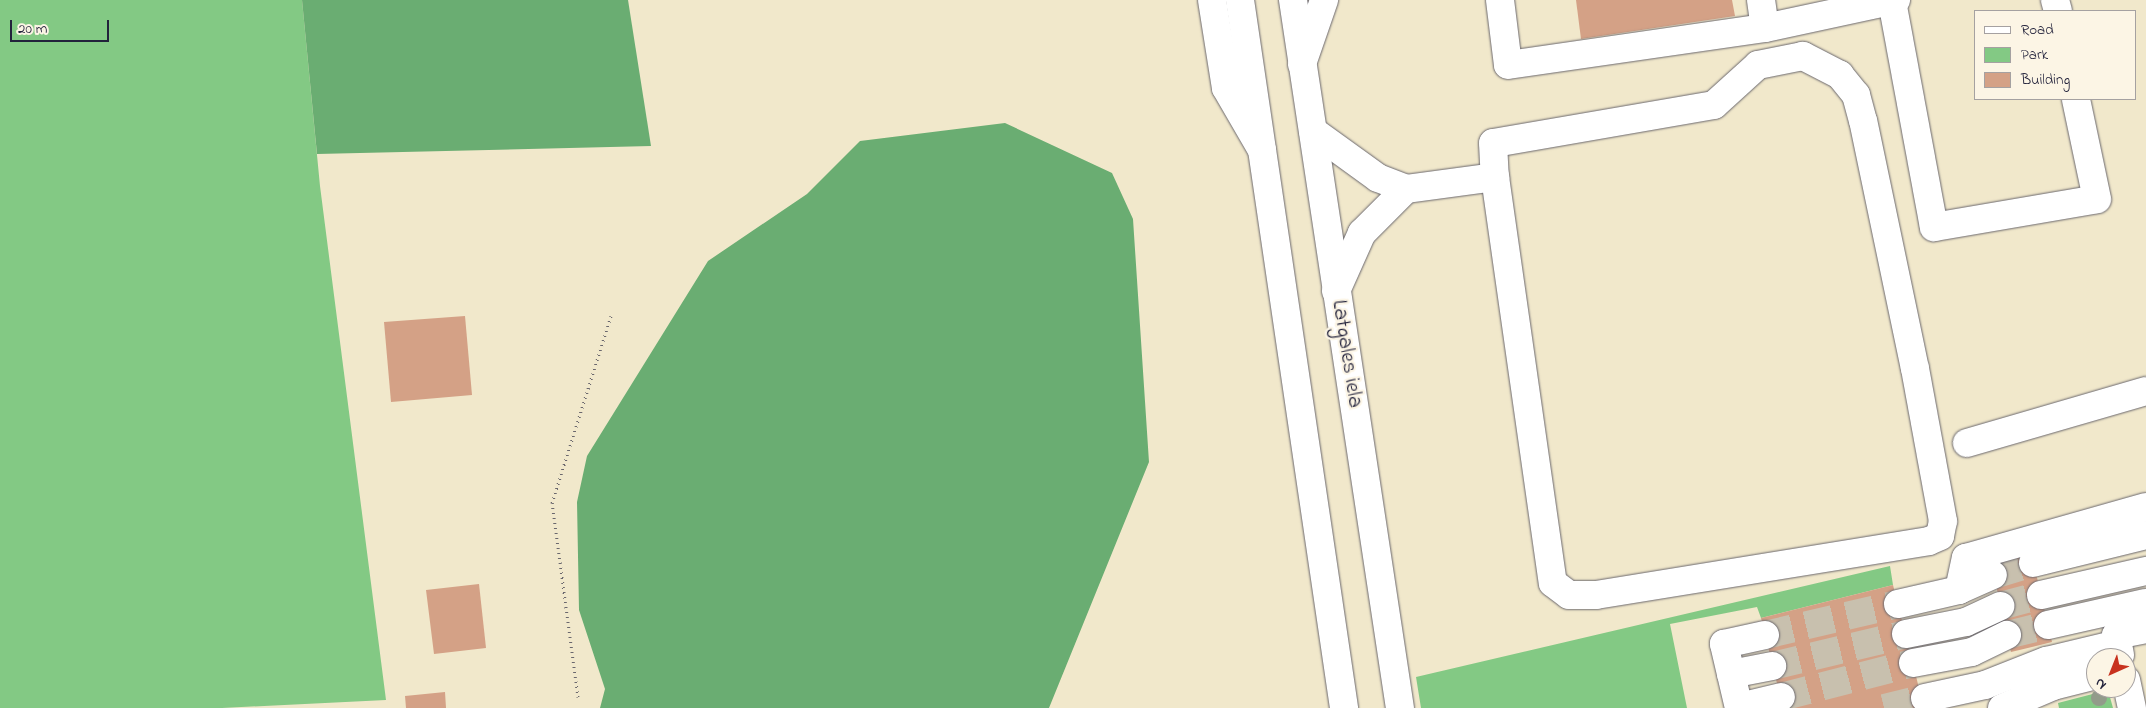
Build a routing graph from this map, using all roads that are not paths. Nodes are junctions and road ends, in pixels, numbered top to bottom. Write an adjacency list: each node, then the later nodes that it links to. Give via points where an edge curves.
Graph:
1 (1212, 0): 12 (main road, via 1226,88)
2 (1240, 0): 12 (main road)
3 (1293, 0): 9 (main road, Latgales iela)
4 (1324, 0): 9 (main road)
5 (1500, 0): 8 (main road, via 1508,65)
6 (1761, 0): 8 (main road)
7 (1894, 0): 8 (main road); 10 (main road, via 1934,227 2097,199)
8 (1765, 28)
9 (1302, 64): 11 (main road, Latgales iela)
10 (2076, 100)
11 (1314, 131): 14 (main road, via 1378,178); 15 (main road, Latgales iela)
12 (1263, 152): 40 (main road)
13 (1495, 178): 13 (main road, via 1553,583 1569,595 1596,596 1929,541 1940,536 1943,521 1916,369 1863,121 1856,95 1840,75 1803,56 1758,65 1714,105 1493,143); 14 (main road)
14 (1406, 189): 15 (main road, via 1362,233)
15 (1336, 291): 41 (main road, Latgales iela)
16 (2146, 391): 17 (main road)
17 (1967, 443)
18 (2146, 507): 23 (main road, via 1966,558)
19 (2146, 534): 20 (main road)
20 (2033, 564)
21 (2146, 571): 24 (main road)
22 (1993, 575): 23 (main road)
23 (1959, 590): 26 (main road)
24 (2041, 596)
25 (2146, 603): 28 (main road)
26 (1898, 604)
27 (2000, 606): 30 (main road, via 1966,622)
28 (2048, 625)
29 (2146, 629): 33 (main road)
30 (1906, 634)
31 (2007, 635): 34 (main road, via 1972,652)
32 (1765, 636): 36 (main road, via 1724,644)
33 (2118, 646): 39 (main road, via 2046,661 1985,685)
34 (1913, 663)
35 (1772, 666): 36 (main road)
36 (1732, 674): 42 (main road)
37 (2086, 678): 43 (main road, via 2053,686)
38 (1781, 697): 42 (main road)
39 (1925, 698)
40 (1344, 708)
41 (1400, 708)
42 (1739, 708)
43 (2002, 708)

